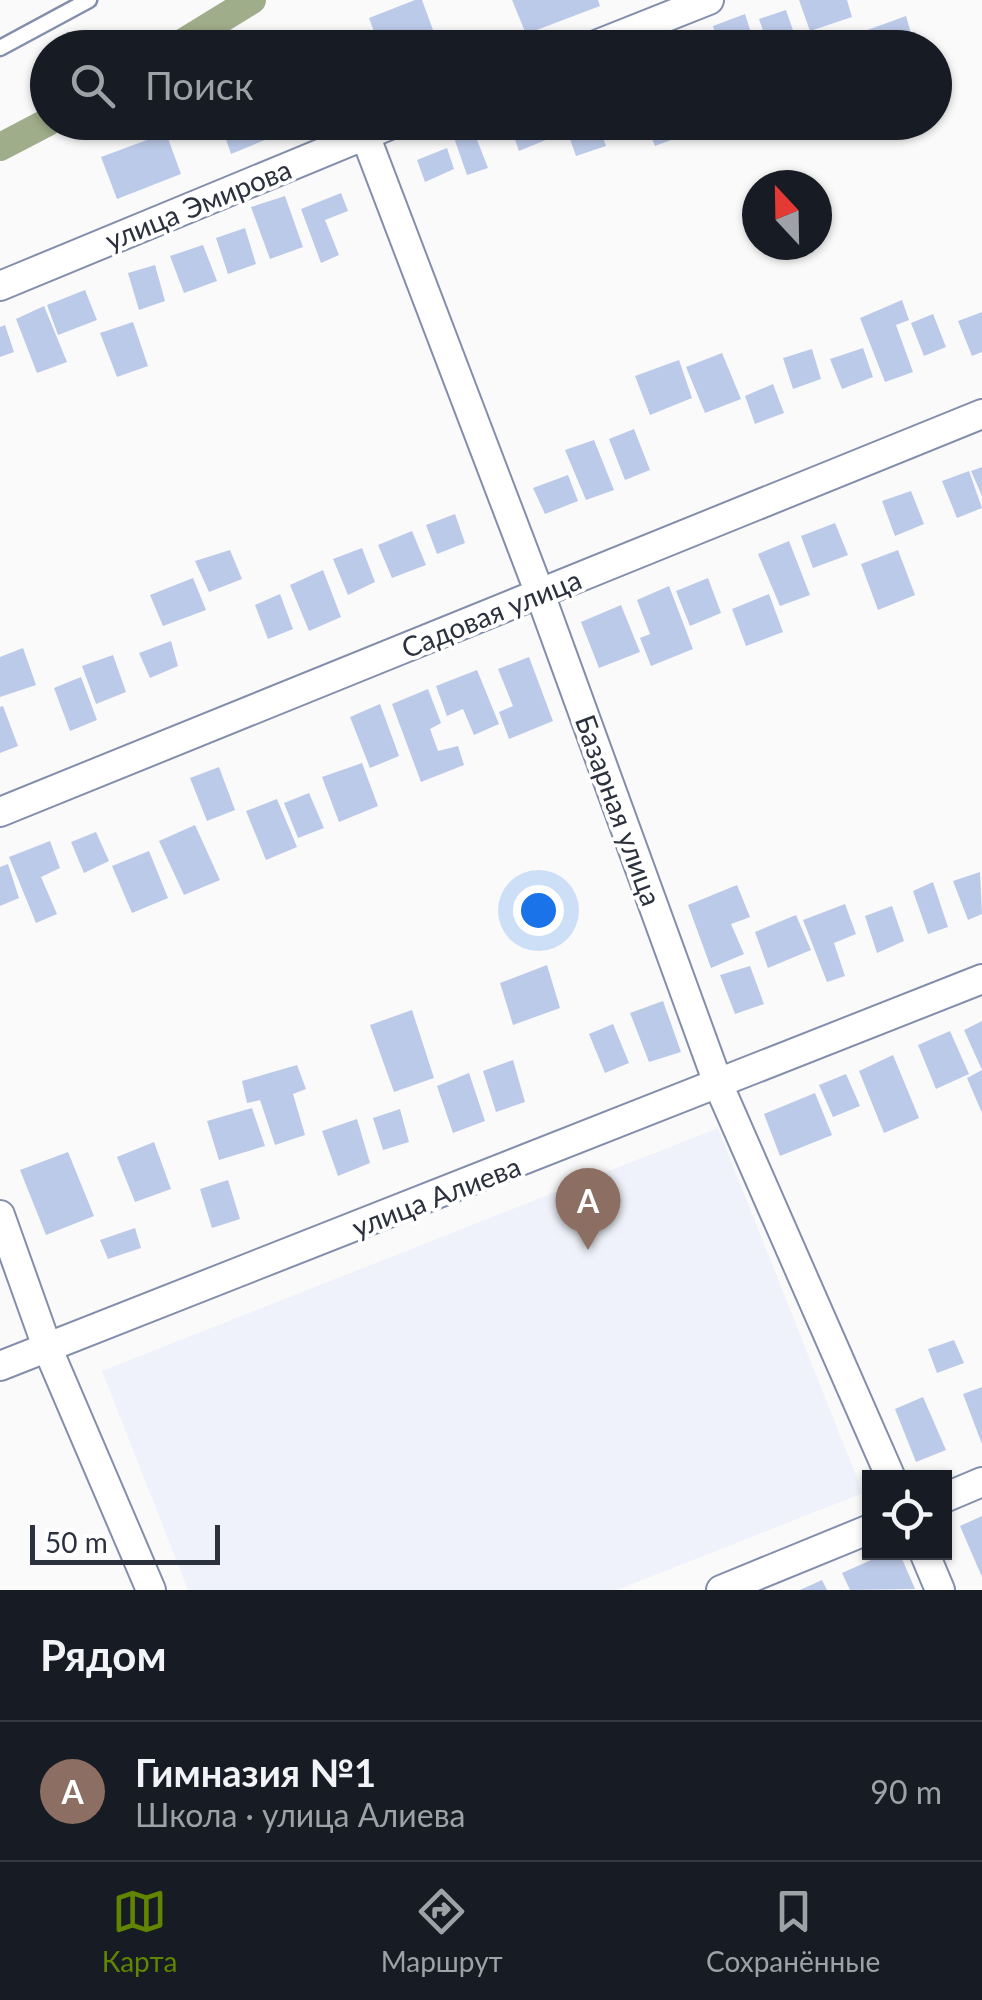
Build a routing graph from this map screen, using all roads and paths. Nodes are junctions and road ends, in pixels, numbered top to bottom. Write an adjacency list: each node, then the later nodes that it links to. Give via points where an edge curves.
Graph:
1 (89, 0): 3 (lane)
2 (709, 0): 4 (street)
3 (33, 30)
4 (633, 30)
5 (30, 32): 6 (lane)
6 (0, 48)
7 (353, 140): 9 (street, улица Эмирова)
8 (367, 140): 11 (street, Базарная улица)
9 (0, 286)
10 (982, 414): 11 (street, Садовая улица)
11 (540, 594): 12 (street, Садовая улица); 14 (street, Базарная улица)
12 (0, 812)
13 (982, 979): 14 (street, улица Алиева)
14 (719, 1086): 16 (street, улица Алиева); 18 (street, Базарная улица)
15 (0, 1215): 16 (street)
16 (47, 1347): 17 (street, улица Алиева); 23 (street)
17 (0, 1366)
18 (887, 1470)
19 (982, 1482): 20 (street)
20 (952, 1495)
21 (862, 1532): 24 (street)
22 (927, 1560): 25 (street)
23 (151, 1590)
24 (721, 1590)
25 (940, 1590)

